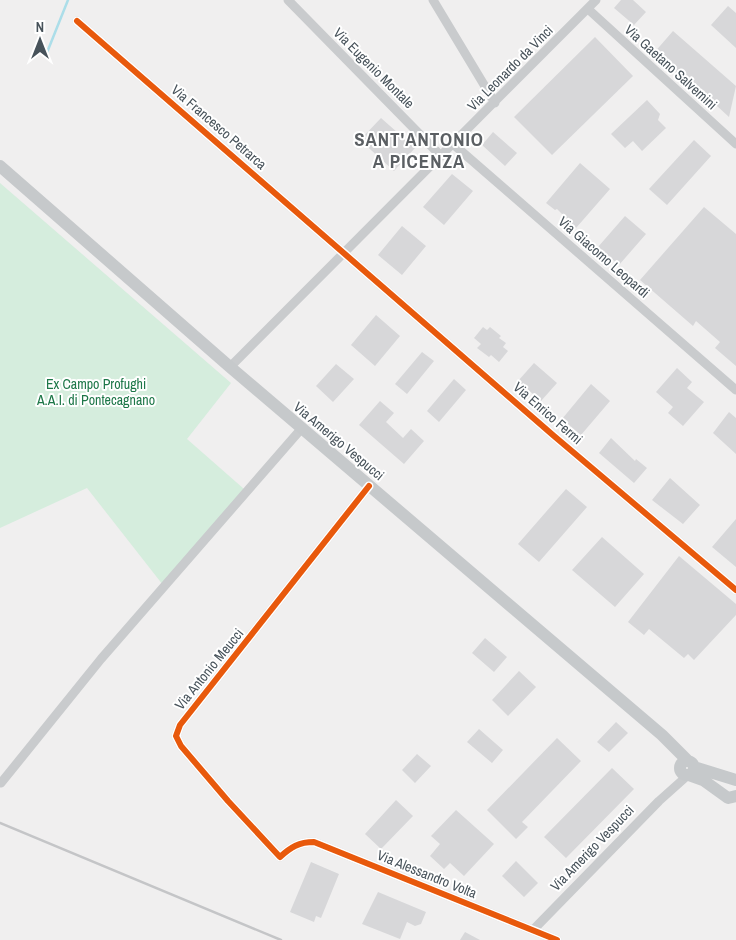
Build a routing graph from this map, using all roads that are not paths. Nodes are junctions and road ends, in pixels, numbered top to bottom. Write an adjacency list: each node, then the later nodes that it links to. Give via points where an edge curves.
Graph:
1 (288, 0): 9 (street, Via Eugenio Montale)
2 (433, 0): 6 (street)
3 (596, 0): 4 (street, Via Leonardo da Vinci)
4 (588, 9): 6 (street, Via Leonardo da Vinci); 8 (street, Via Gaetano Salvemini)
5 (77, 21): 11 (street, Via Francesco Petrarca)
6 (495, 103): 7 (street, Via Leonardo da Vinci)
7 (453, 144): 9 (street, Via Leonardo da Vinci); 13 (street, Via Giacomo Leopardi)
8 (736, 144)
9 (441, 156): 11 (street, Via Leonardo da Vinci)
10 (0, 166): 12 (main road, Via Amerigo Vespucci)
11 (344, 253): 12 (street, Via Leonardo da Vinci); 16 (street, Via Enrico Fermi)
12 (230, 367): 14 (main road, Via Amerigo Vespucci)
13 (736, 390)
14 (302, 428): 15 (main road, Via Amerigo Vespucci); 19 (street, via 102,659)
15 (369, 486): 17 (main road, Via Amerigo Vespucci, via 662,735); 21 (street, Via Antonio Meucci, via 180,725 176,736 228,801 280,857)
16 (736, 590)
17 (687, 770): 18 (main road); 20 (main road); 22 (street, Via Amerigo Vespucci)
18 (736, 780)
19 (1, 783)
20 (733, 800)
21 (288, 850): 22 (street, Via Alessandro Volta, via 303,842 314,842)
22 (533, 930): 23 (street, Via Alessandro Volta)
23 (558, 940)

